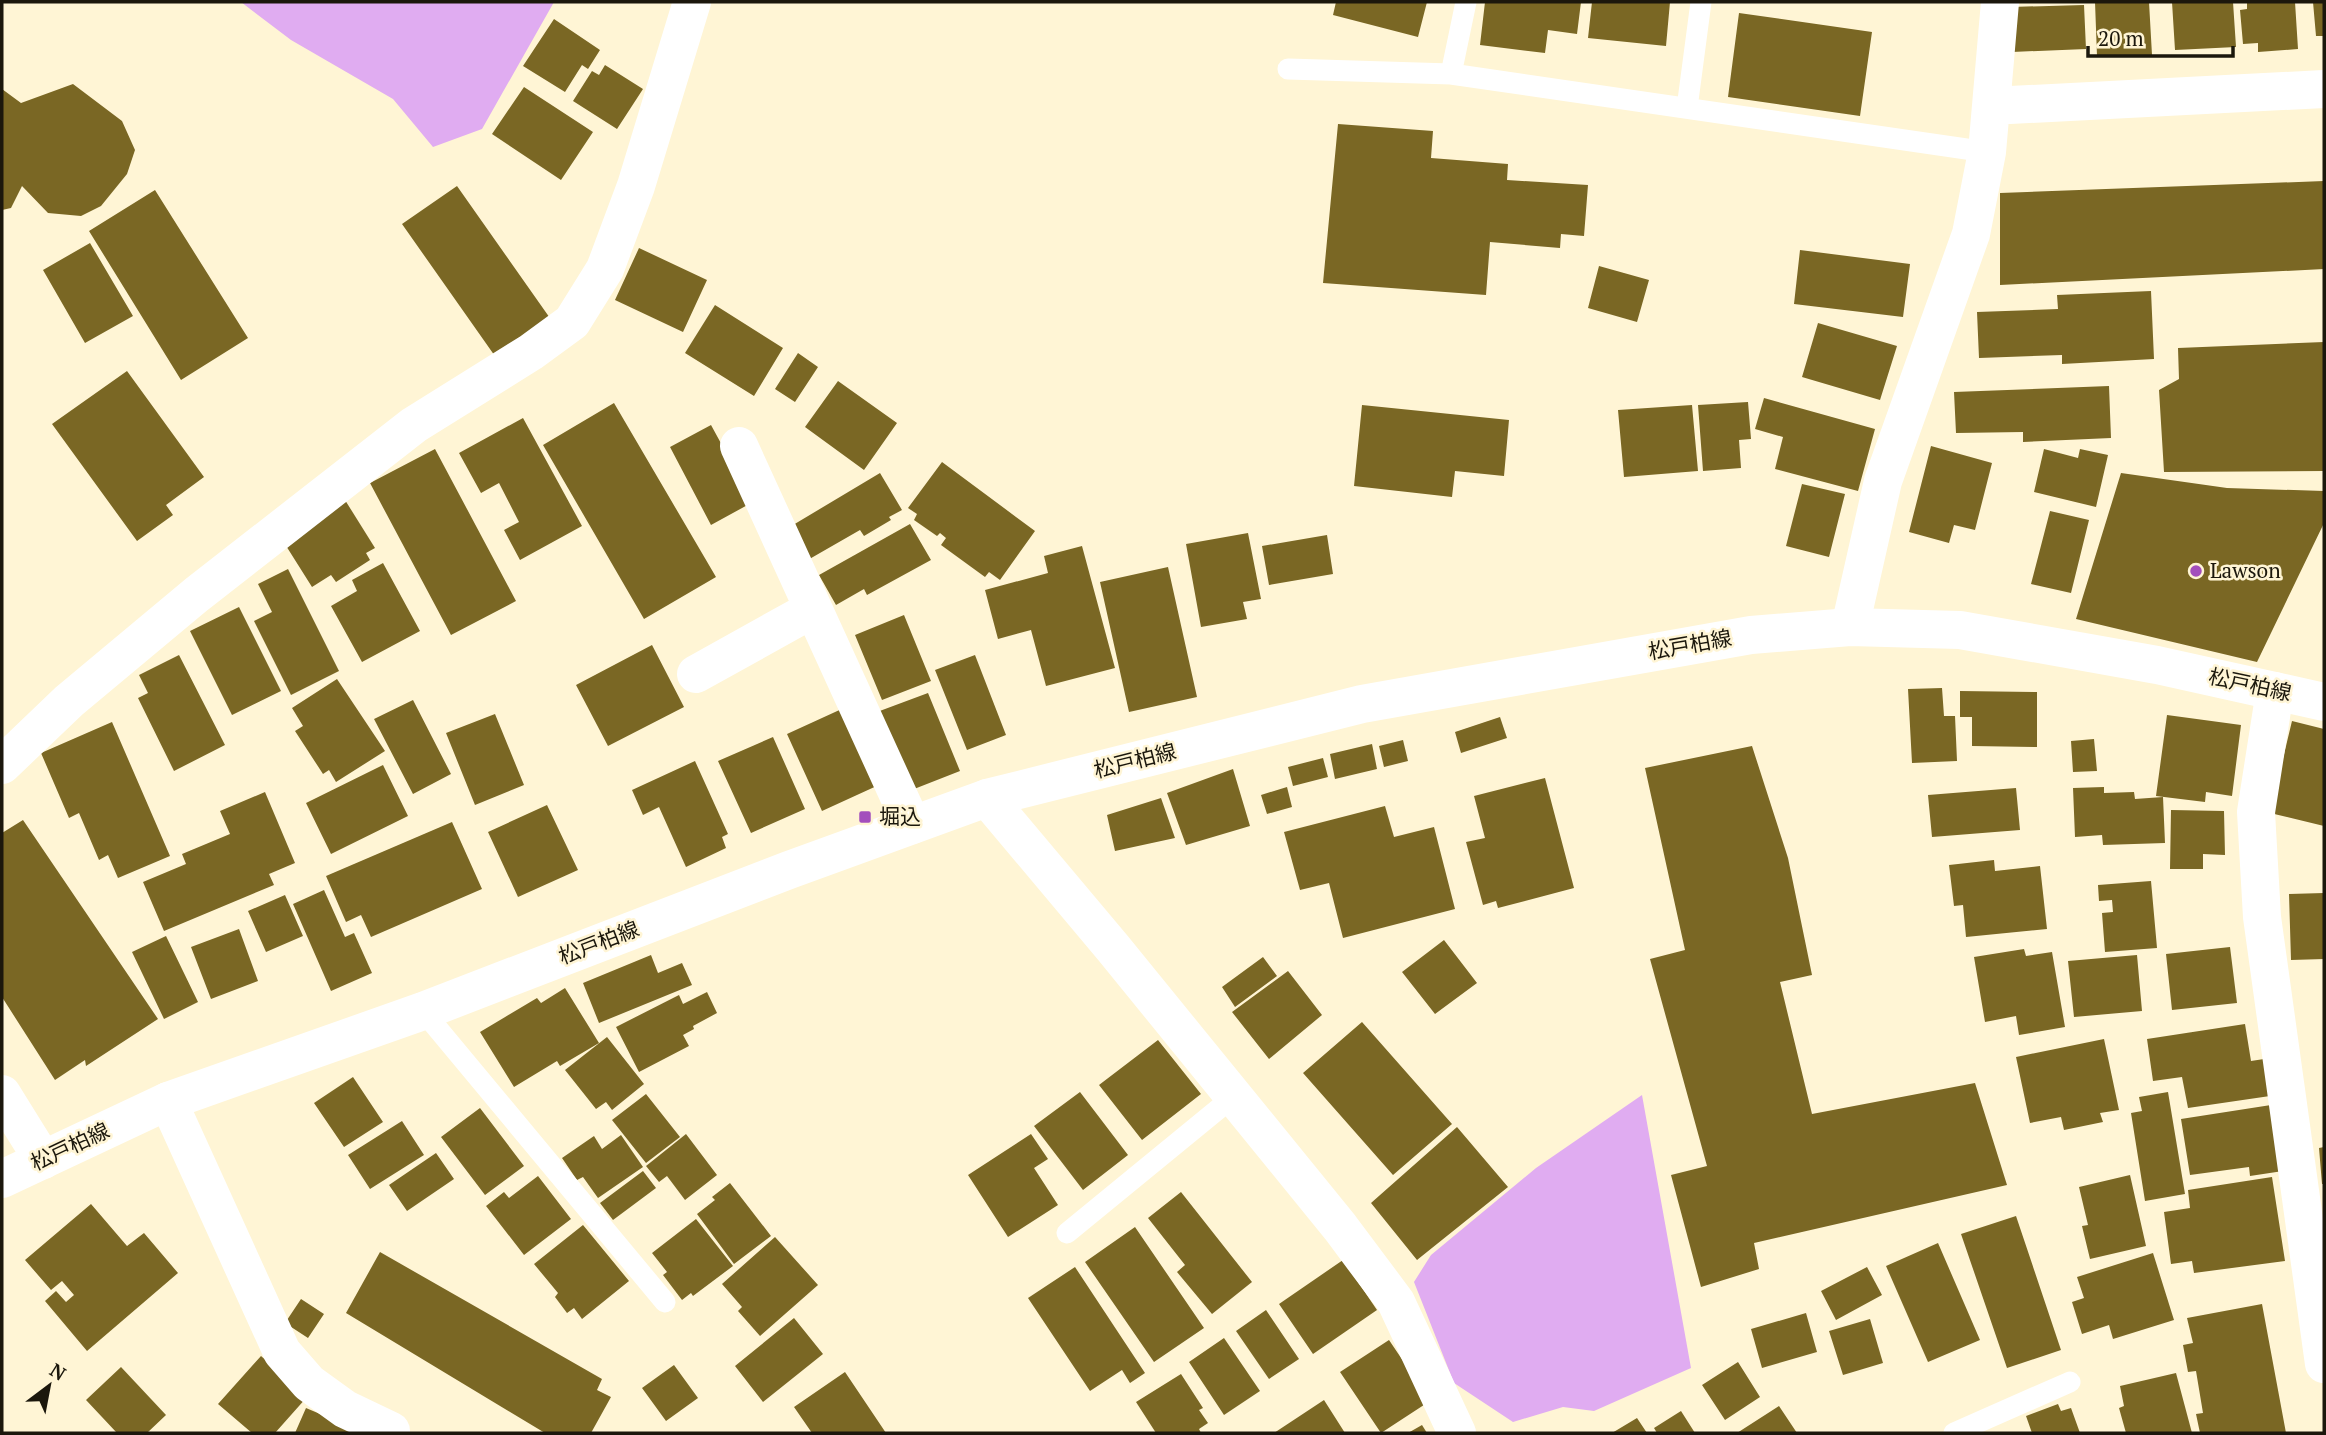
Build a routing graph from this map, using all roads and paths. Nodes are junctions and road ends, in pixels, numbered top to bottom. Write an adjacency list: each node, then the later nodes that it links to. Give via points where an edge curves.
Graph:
1 (692, 2): 17 (street, via 636,186 605,270 572,322 414,425 196,594 69,701)
2 (1466, 2): 6 (lane)
3 (1701, 2): 9 (lane)
4 (2000, 2): 8 (street)
5 (1289, 69): 6 (lane)
6 (1451, 74): 9 (lane)
7 (2324, 89): 8 (street)
8 (1991, 106): 10 (street)
9 (1687, 108): 10 (lane)
10 (1987, 152): 13 (street, via 1971,234 1883,481)
11 (739, 446): 12 (street)
12 (813, 608): 14 (street); 19 (street)
13 (1850, 627): 15 (street, 松戸柏線, via 1960,630); 18 (street, 松戸柏線, via 1751,635 1362,704)
14 (696, 674)
15 (2275, 691): 16 (street, 松戸柏線); 28 (street, via 2256,812 2262,917)
16 (2324, 702)
17 (2, 765)
18 (987, 798): 19 (street, 松戸柏線); 22 (street)
19 (912, 825): 20 (street, 松戸柏線)
20 (423, 1011): 23 (street, 松戸柏線); 27 (lane)
21 (2, 1094): 24 (street)
22 (1233, 1097): 26 (lane); 31 (street, via 1396,1302)
23 (168, 1101): 24 (street, 松戸柏線); 30 (street, via 282,1352 309,1383)
24 (43, 1160): 25 (street, 松戸柏線)
25 (2, 1179)
26 (1067, 1233)
27 (665, 1302)
28 (2324, 1364)
29 (2070, 1382): 32 (lane)
30 (391, 1433)
31 (1457, 1433)
32 (1954, 1433)

